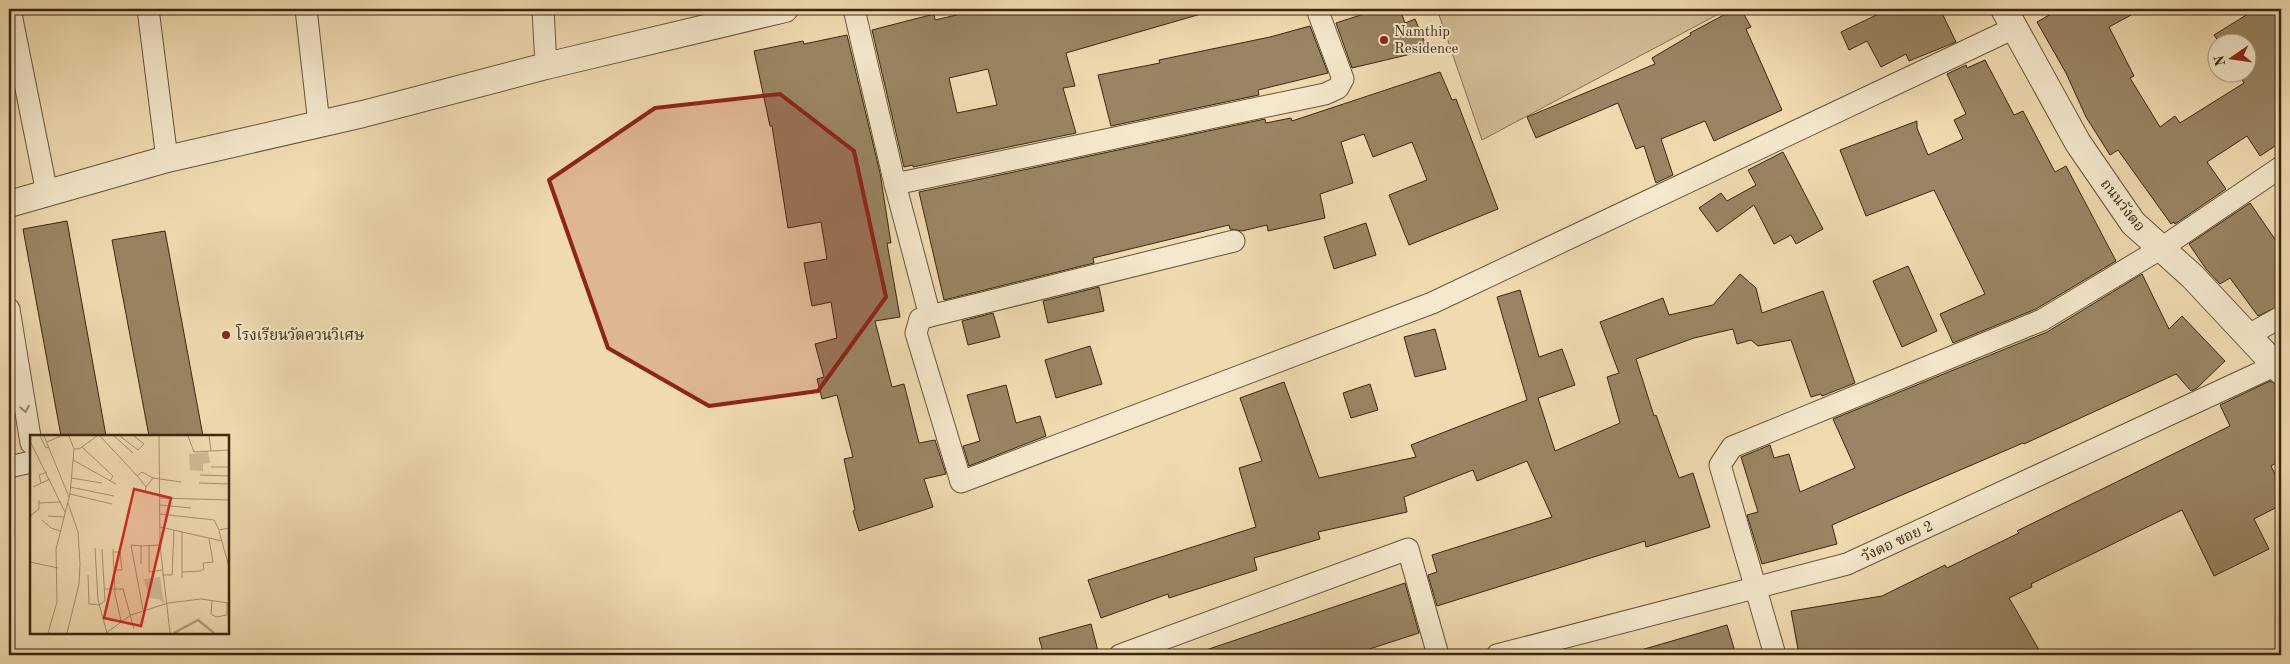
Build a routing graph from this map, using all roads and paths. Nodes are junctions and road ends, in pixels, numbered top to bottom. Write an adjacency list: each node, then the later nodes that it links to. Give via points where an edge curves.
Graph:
1 (10, 9): 14 (street)
2 (148, 9): 11 (street)
3 (306, 9): 10 (street)
4 (543, 9): 9 (street)
5 (785, 9): 9 (street)
6 (854, 9): 13 (street)
7 (1316, 9): 13 (street, via 1344,79 1338,88 1325,94)
8 (2009, 18): 17 (street, ถนนวังตอ, via 2078,143 2134,223); 19 (street, via 1432,303 961,482 916,333 920,319)
9 (546, 66): 10 (street)
10 (319, 124): 11 (street)
11 (167, 159): 14 (street)
12 (2281, 167): 17 (street)
13 (895, 184): 19 (street)
14 (47, 193): 15 (street)
15 (9, 204)
16 (1234, 241): 19 (street)
17 (2160, 249): 21 (street, ถนนวังตอ, via 2192,276); 26 (street, via 2042,320 1732,448 1720,465)
18 (9, 309): 23 (street, one-way to 23)
19 (930, 316)
20 (2281, 317): 21 (street)
21 (2247, 336): 22 (street, ถนนวังตอ)
22 (2278, 369): 26 (street, วังตอ ซอย 2, via 1847,564)
23 (30, 437)
24 (30, 462): 25 (street)
25 (9, 466)
26 (1754, 587): 29 (street, วังตอ ซอย 2); 30 (street)
27 (1120, 655): 28 (street, via 1408,548)
28 (1438, 655)
29 (1497, 655)
30 (1775, 655)

